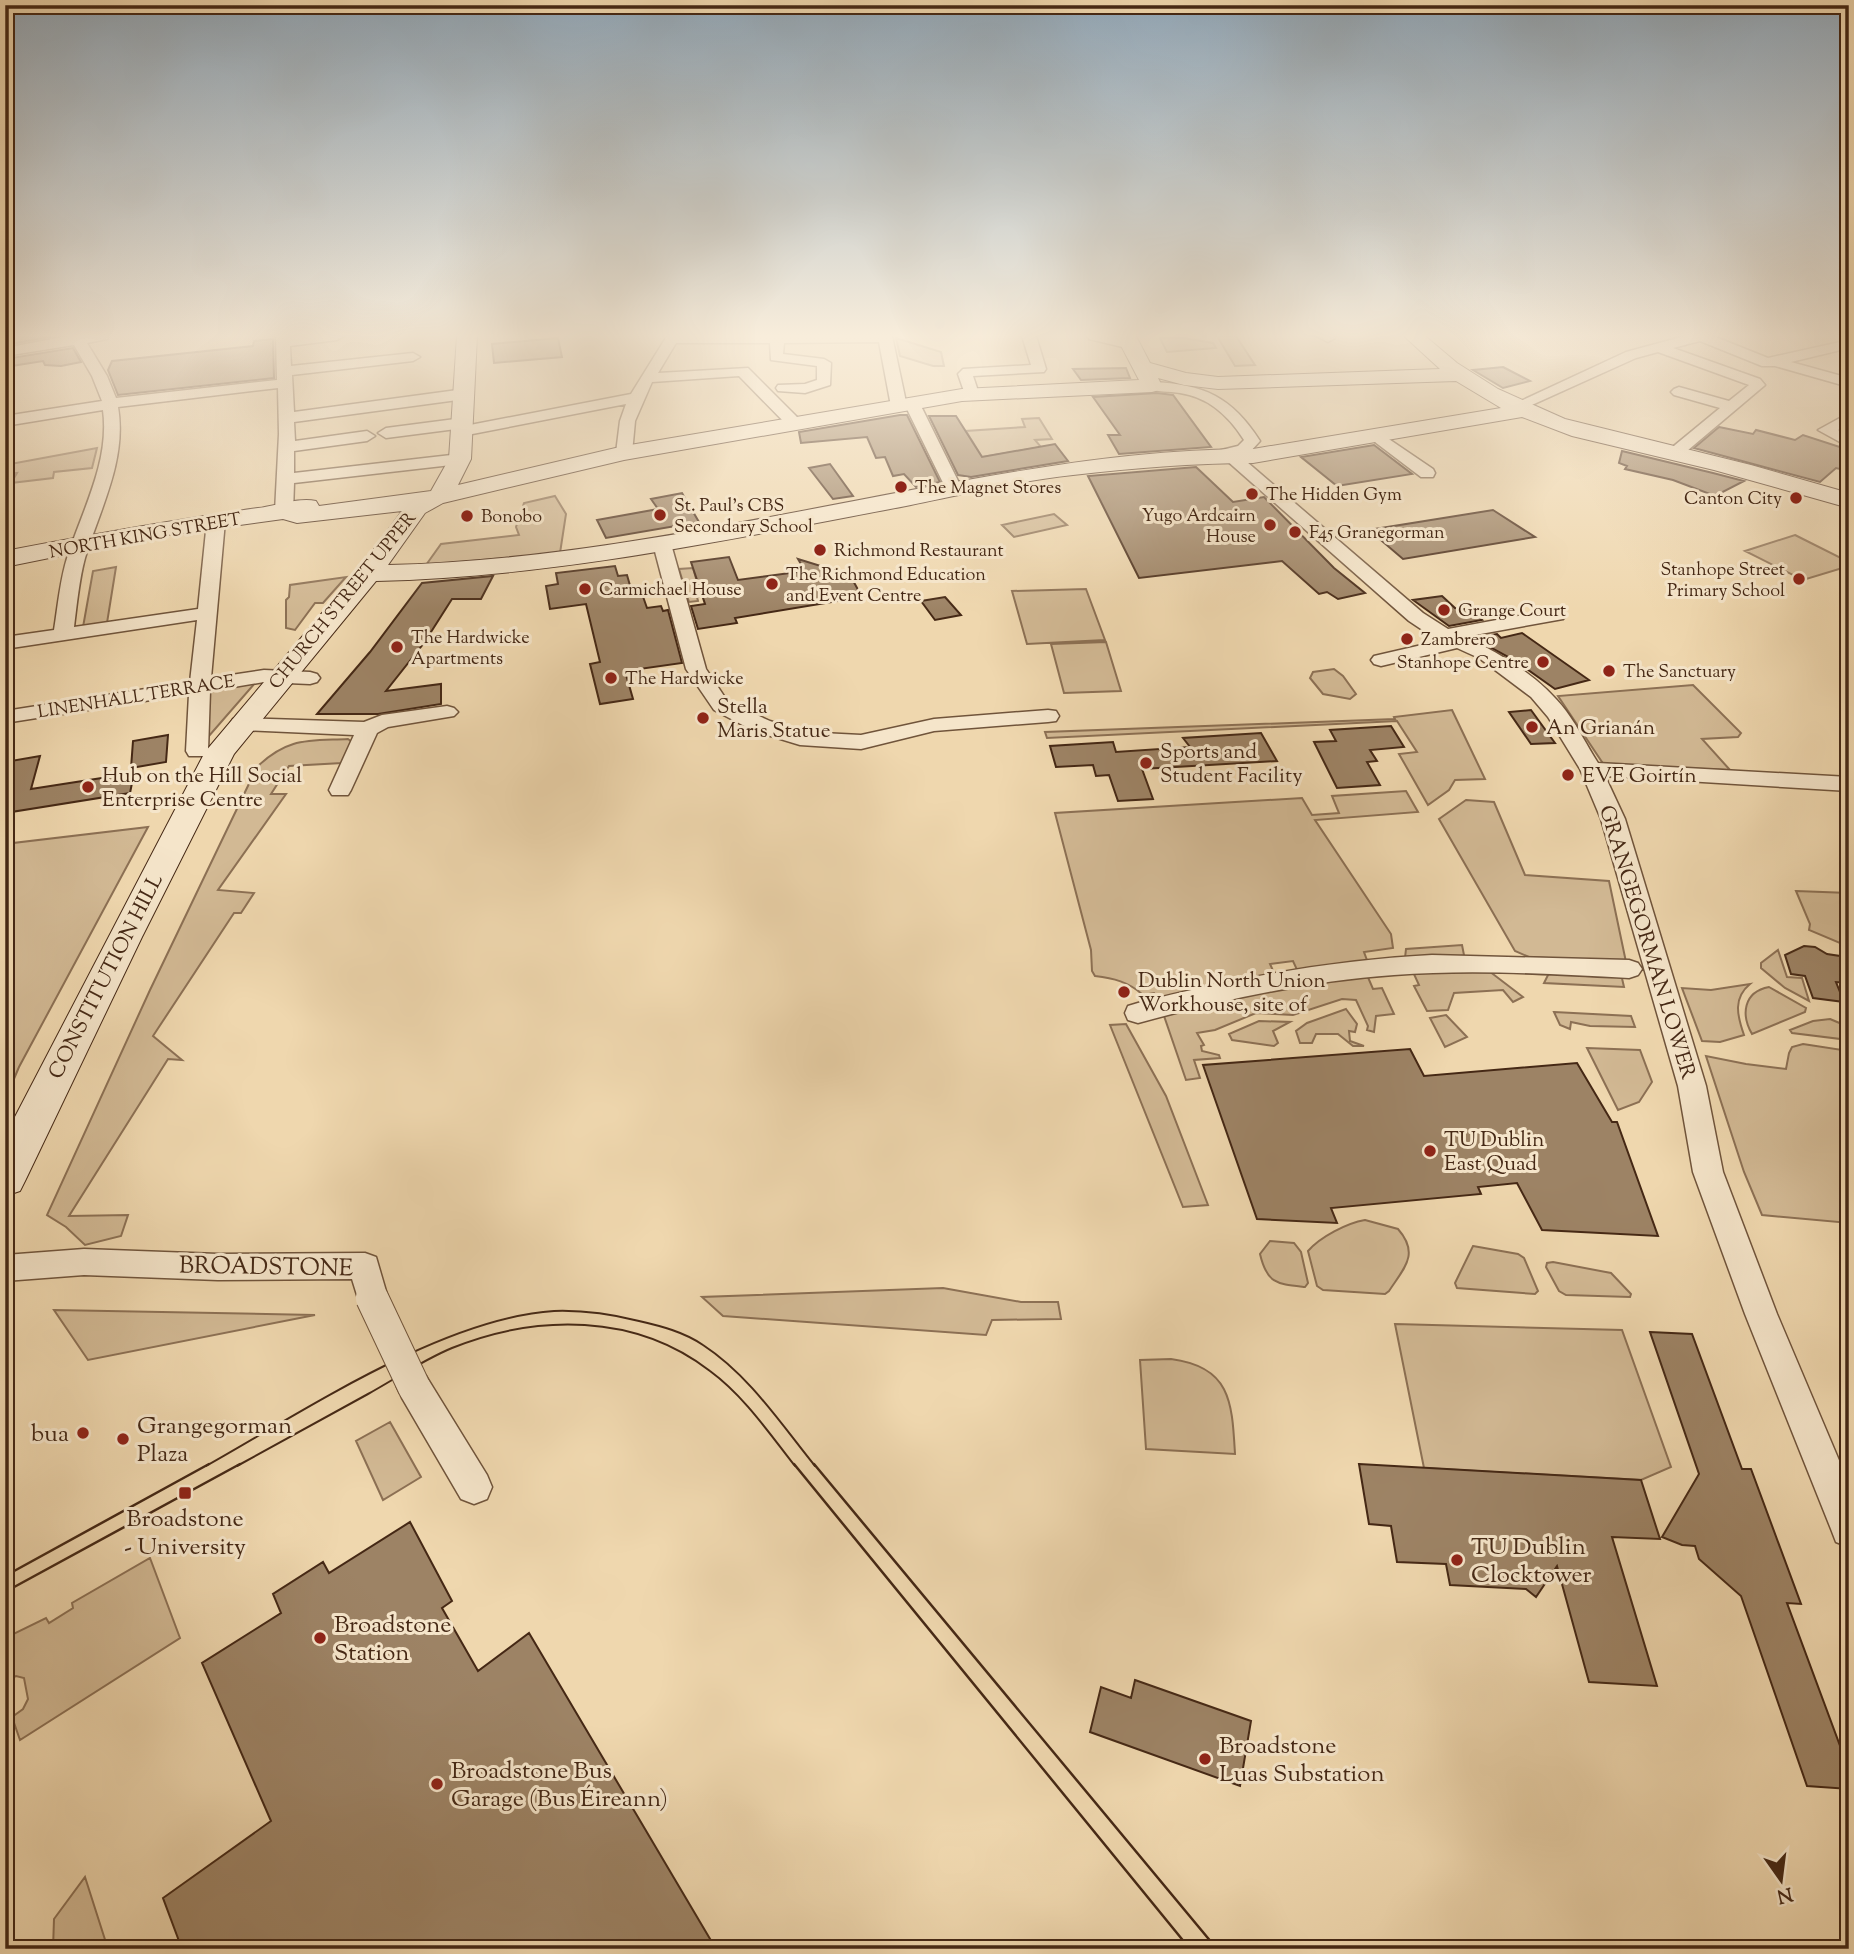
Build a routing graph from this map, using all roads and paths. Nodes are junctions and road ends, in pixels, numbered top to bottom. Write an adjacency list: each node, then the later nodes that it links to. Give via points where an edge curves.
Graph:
1 (111, 427): 32 (street, via 104,478)
2 (287, 427): 17 (street)
3 (460, 427): 13 (street)
4 (462, 427): 21 (main road)
5 (627, 427): 18 (street)
6 (776, 427): 18 (main road, NORTH KING STREET)
7 (918, 427): 24 (street)
8 (1240, 427): 20 (street, via 1252,441 1243,450)
9 (1423, 427): 15 (main road)
10 (1570, 427): 19 (main road)
11 (1705, 427): 19 (street)
12 (1831, 427): 16 (street, via 1828,433)
13 (386, 433)
14 (367, 436): 17 (street)
15 (1377, 436): 20 (main road); 22 (street)
16 (1849, 442)
17 (287, 447): 23 (street)
18 (624, 453): 25 (main road, NORTH KING STREET)
19 (1675, 453): 26 (main road)
20 (1222, 457): 24 (main road, via 1071,468); 39 (street, GRANGEGORMAN LOWER, via 1406,609)
21 (460, 459): 23 (street); 25 (main road)
22 (1427, 473)
23 (286, 480): 28 (street)
24 (954, 489): 31 (main road)
25 (441, 494): 27 (main road, NORTH KING STREET); 28 (main road, NORTH KING STREET); 30 (main road, CHURCH STREET UPPER, via 416,508); 35 (main road, CHURCH STREET UPPER, via 439,511)
26 (1849, 502)
27 (369, 508): 28 (main road, NORTH KING STREET, via 297,516); 30 (main road, via 388,515)
28 (284, 512): 29 (main road, NORTH KING STREET)
29 (216, 521): 32 (main road, NORTH KING STREET); 36 (street)
30 (396, 534): 34 (main road, CHURCH STREET UPPER)
31 (662, 544): 35 (main road); 46 (street, via 696,669 722,706 766,727 800,738 860,742 934,725)
32 (81, 545): 33 (main road, NORTH KING STREET); 38 (street)
33 (5, 559)
34 (369, 573): 35 (main road); 42 (main road, CHURCH STREET UPPER)
35 (396, 573): 43 (main road, CHURCH STREET UPPER)
36 (207, 613): 38 (street); 44 (street)
37 (1556, 615): 39 (street, via 1482,627)
38 (63, 635): 40 (street)
39 (1452, 639): 41 (street); 51 (street, GRANGEGORMAN LOWER, via 1486,654 1538,692)
40 (5, 643)
41 (1381, 660)
42 (281, 677): 43 (street, LINENHALL TERRACE); 44 (street, LINENHALL TERRACE); 48 (main road, CHURCH STREET UPPER)
43 (310, 678): 48 (main road, CHURCH STREET UPPER)
44 (200, 684): 47 (street, LINENHALL TERRACE); 50 (street)
45 (447, 712): 49 (street, via 382,721)
46 (1048, 716)
47 (5, 717)
48 (254, 725): 49 (street); 50 (main road, CHURCH STREET UPPER)
49 (368, 729): 53 (street)
50 (204, 763): 56 (main road, CONSTITUTION HILL, via 177,834)
51 (1591, 769): 52 (street); 60 (street, GRANGEGORMAN LOWER, via 1613,819 1692,1086 1708,1172)
52 (1849, 784)
53 (340, 790)
54 (1629, 969): 55 (street, via 1430,964 1340,972 1218,992)
55 (1138, 1013)
56 (5, 1179)
57 (5, 1268): 58 (street, BROADSTONE, via 84,1262 365,1266)
58 (372, 1298): 59 (street, BROADSTONE, bridge, via 414,1387)
59 (474, 1487)
60 (1849, 1529)

